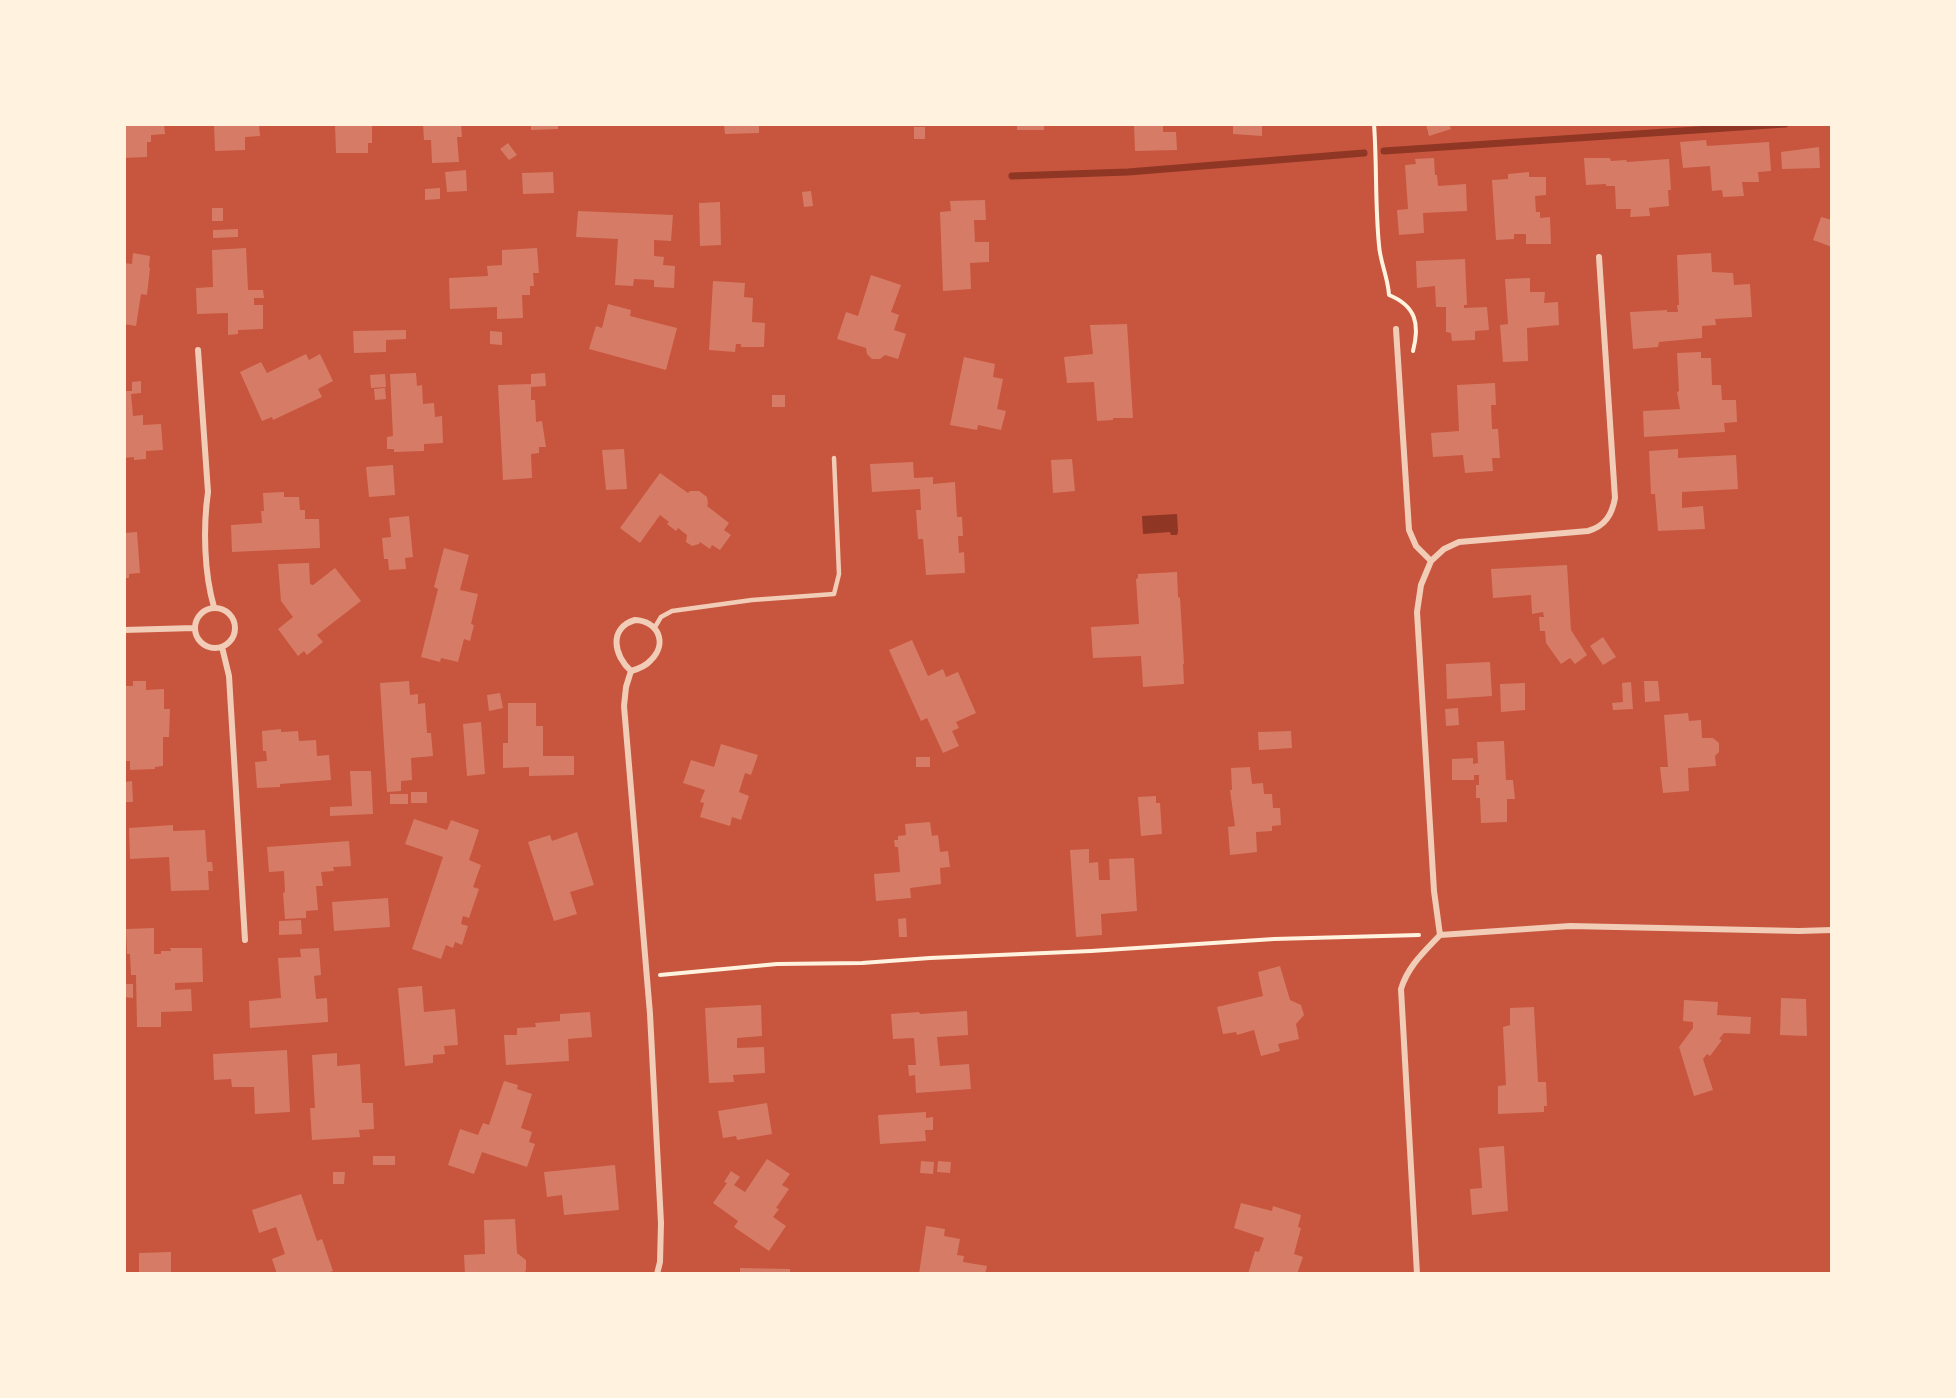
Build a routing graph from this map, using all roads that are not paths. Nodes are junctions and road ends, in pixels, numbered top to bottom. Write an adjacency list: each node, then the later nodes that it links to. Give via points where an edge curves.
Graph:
1 (1599, 257): 5 (street, via 1615,498 1612,511 1605,522 1588,531 1459,542)
2 (1396, 328): 5 (street, via 1409,530 1416,546)
3 (198, 350): 6 (street, via 208,492 207,563)
4 (834, 458): 7 (lane, via 839,574 834,594 672,611 661,617)
5 (1431, 561): 13 (street, via 1416,612)
6 (214, 607): 8 (street, via 197,617); 10 (street, via 230,614 235,625 233,637)
7 (655, 627): 11 (street, via 660,636 657,652 641,668); 11 (street, via 635,620 621,629 618,653)
8 (194, 628): 9 (street); 10 (street, via 206,646)
9 (124, 630)
10 (222, 647): 14 (street, via 229,676)
11 (631, 671): 15 (street, via 624,706 647,976 661,1223)
12 (1832, 930): 13 (street, via 1570,926)
13 (1440, 935): 16 (street, via 1405,975 1401,990)
14 (245, 940)
15 (657, 1274)
16 (1417, 1274)

